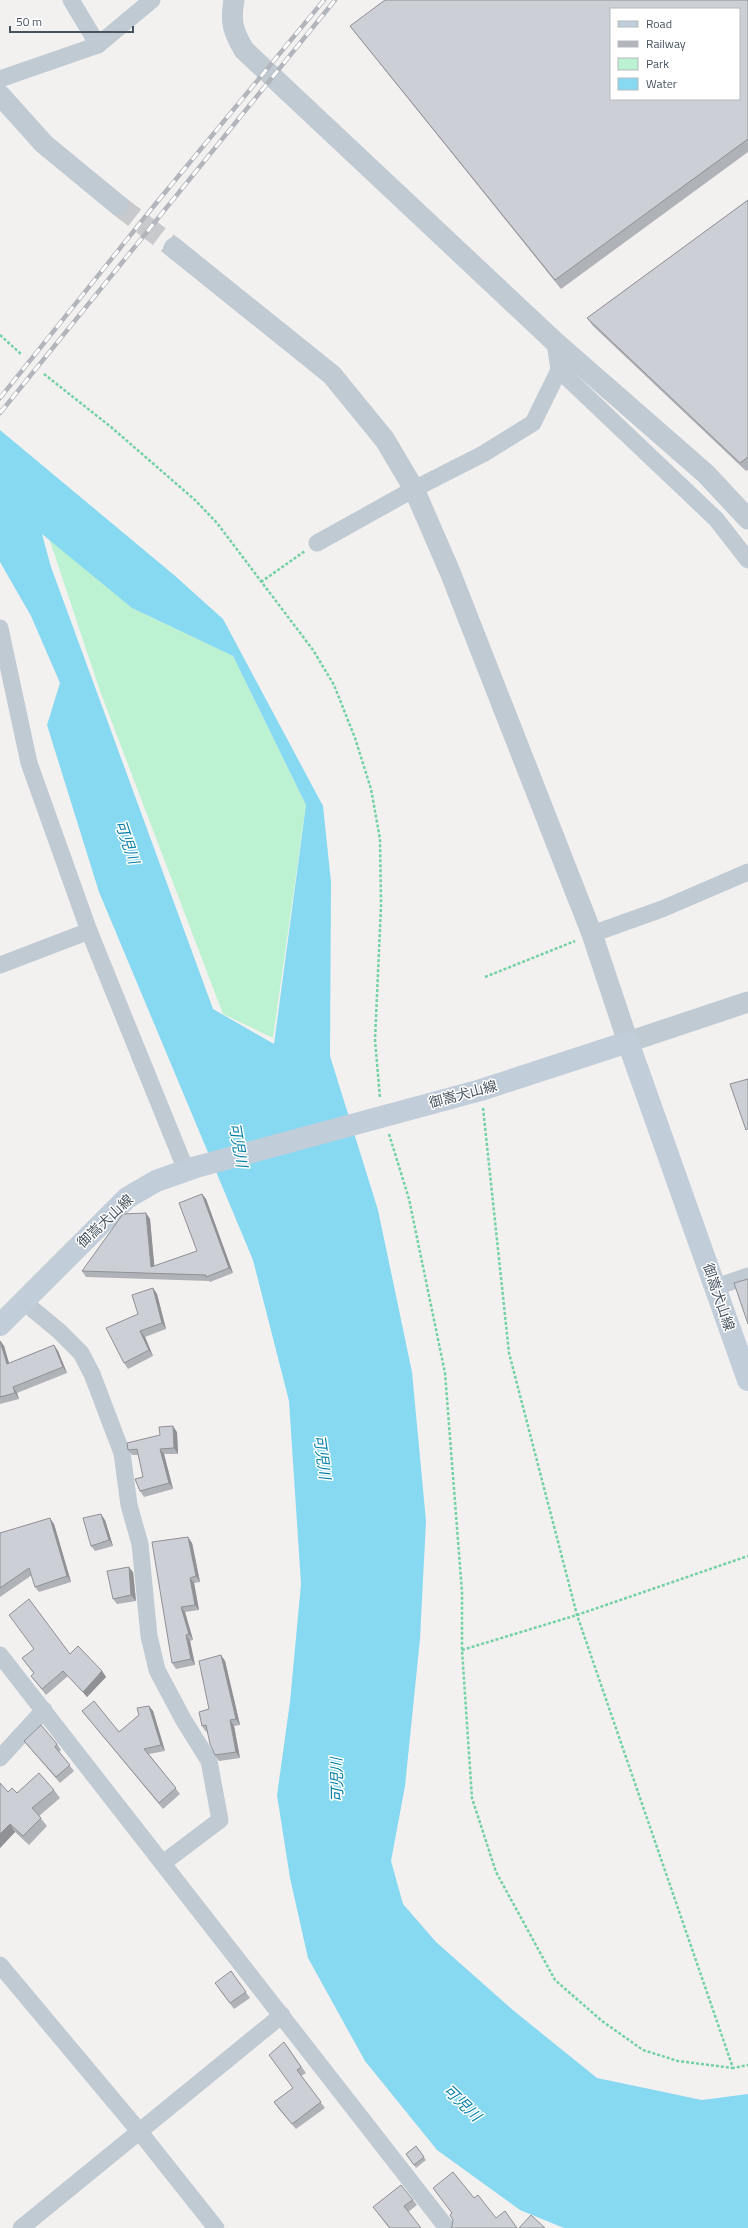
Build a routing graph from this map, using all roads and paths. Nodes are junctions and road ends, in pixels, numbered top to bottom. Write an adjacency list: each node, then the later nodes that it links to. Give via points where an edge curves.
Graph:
1 (71, 0): 4 (street)
2 (152, 0): 4 (street)
3 (234, 0): 10 (street, via 233,32 244,50)
4 (98, 45): 5 (street)
5 (0, 79)
6 (0, 95): 7 (street, via 44,144)
7 (118, 205)
8 (174, 248): 14 (street, via 332,375 385,440)
9 (0, 334): 11 (path)
10 (555, 342): 12 (street); 15 (street, via 706,474)
11 (21, 354)
12 (559, 370): 14 (street, via 533,423 483,454); 17 (street, via 716,519)
13 (44, 374): 18 (path, via 111,427 195,500 217,523)
14 (414, 489): 16 (street); 22 (street, via 450,572)
15 (748, 519)
16 (316, 542): 18 (path)
17 (748, 560)
18 (261, 582): 28 (path, via 313,650 334,686 355,738 371,789 380,839 375,1040 377,1081)
19 (0, 628): 21 (street, via 29,763)
20 (748, 872): 22 (street, via 662,909)
21 (89, 931): 23 (street); 29 (street)
22 (592, 934): 24 (path); 26 (street)
23 (0, 966)
24 (485, 977)
25 (748, 1002): 26 (street)
26 (628, 1042): 27 (main road, 御嵩犬山線); 31 (main road, 御嵩犬山線)
27 (481, 1090): 28 (main road, 御嵩犬山線); 36 (path, via 509,1353)
28 (383, 1115): 29 (main road, 御嵩犬山線); 37 (path, via 409,1199 445,1373 462,1592)
29 (191, 1169): 32 (main road, 御嵩犬山線, via 156,1181 127,1198)
30 (748, 1276): 31 (street)
31 (716, 1287): 34 (main road, 御嵩犬山線)
32 (24, 1302): 33 (main road, 御嵩犬山線); 41 (street, via 59,1331 80,1353 92,1374 122,1453 129,1505 140,1544 149,1636 157,1670 209,1761 220,1820)
33 (0, 1325)
34 (748, 1380)
35 (748, 1556): 36 (path)
36 (577, 1615): 37 (path); 45 (path)
37 (462, 1650): 45 (path, via 472,1798 496,1872 555,1980 602,2021 643,2050 678,2061)
38 (0, 1655): 39 (street)
39 (44, 1710): 40 (street); 41 (street)
40 (0, 1758)
41 (163, 1863): 43 (street)
42 (0, 1965): 46 (street)
43 (282, 2015): 46 (street); 49 (street)
44 (748, 2065): 45 (path)
45 (733, 2068)
46 (139, 2131): 47 (street); 48 (street)
47 (22, 2228)
48 (216, 2228)
49 (447, 2228)

